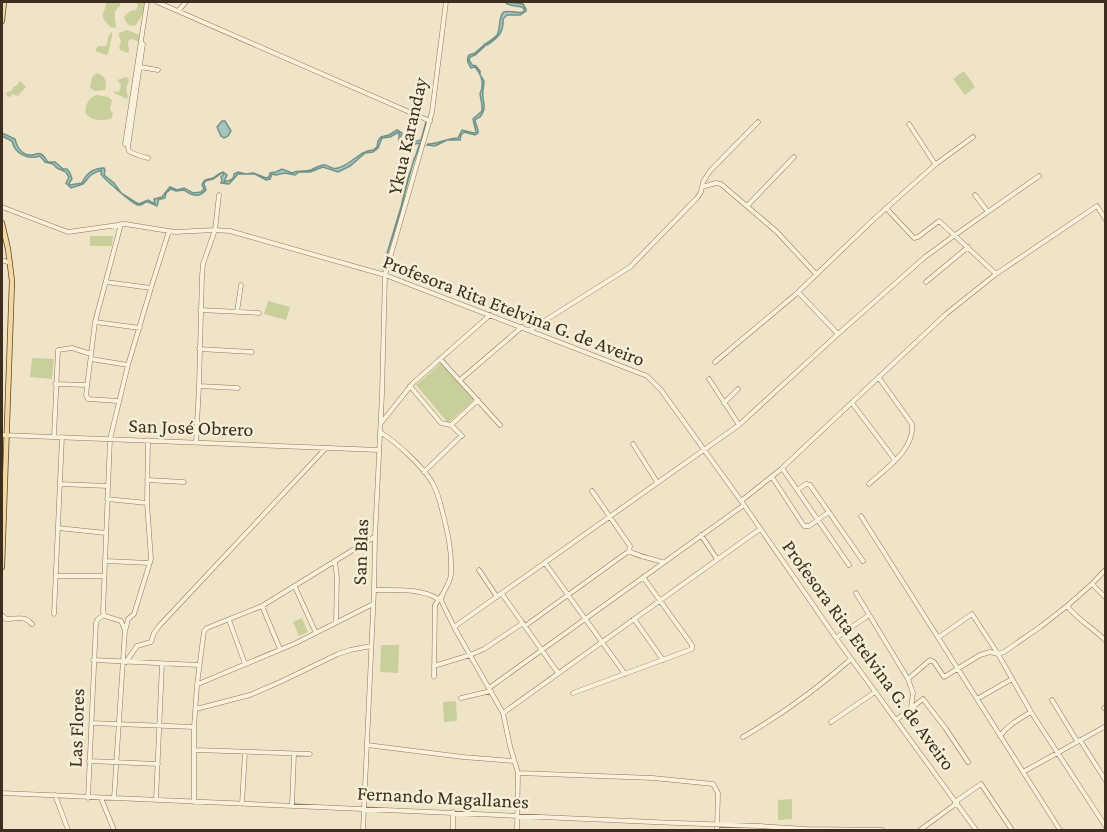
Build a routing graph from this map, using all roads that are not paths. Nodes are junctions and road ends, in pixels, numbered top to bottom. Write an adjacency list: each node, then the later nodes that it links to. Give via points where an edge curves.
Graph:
1 (4, 2): 7 (main road)
2 (147, 2): 8 (street)
3 (157, 2): 6 (street)
4 (186, 2): 6 (street)
5 (446, 2): 11 (street, Ykua Karanday)
6 (178, 12): 11 (street)
7 (2, 21)
8 (142, 31): 9 (street); 15 (street)
9 (140, 67): 10 (street); 17 (street, via 128,147 132,153)
10 (158, 69)
11 (430, 121): 38 (street, Ykua Karanday)
12 (758, 122): 20 (street, via 710,171)
13 (909, 124): 18 (street)
14 (973, 137): 18 (street)
15 (125, 144)
16 (794, 157): 23 (street)
17 (148, 158)
18 (936, 164): 25 (street)
19 (1039, 177): 26 (street)
20 (701, 187): 23 (street, via 721,184); 51 (street, via 693,203 630,267)
21 (219, 195): 30 (street)
22 (975, 195): 26 (street)
23 (747, 206): 36 (street)
24 (2, 207): 29 (street, Profesora Rita Etelvina G. de Aveiro, via 66,231)
25 (886, 208): 32 (street, via 914,238 939,221); 36 (street)
26 (988, 212): 32 (street)
27 (1106, 220): 37 (street, via 1097,206)
28 (2, 223): 35 (main road)
29 (121, 224): 31 (street, Profesora Rita Etelvina G. de Aveiro); 39 (street)
30 (215, 230): 31 (street, Profesora Rita Etelvina G. de Aveiro); 38 (street, Profesora Rita Etelvina G. de Aveiro); 44 (street, via 203,264)
31 (169, 231): 42 (street, Las Flores)
32 (955, 235): 33 (street); 52 (street)
33 (968, 247): 37 (street); 40 (street)
34 (2, 260): 35 (street)
35 (11, 263): 77 (main road)
36 (816, 274): 43 (street)
37 (996, 274): 59 (street, via 946,314)
38 (385, 275): 47 (street, Profesora Rita Etelvina G. de Aveiro); 72 (street, San Blas)
39 (106, 282): 42 (street); 48 (street)
40 (926, 282)
41 (241, 285): 45 (street)
42 (151, 288): 50 (street, Las Flores)
43 (798, 292): 52 (street); 57 (street)
44 (200, 310): 45 (street); 53 (street)
45 (237, 312): 46 (street)
46 (259, 313)
47 (490, 315): 49 (street, Profesora Rita Etelvina G. de Aveiro); 56 (street)
48 (95, 322): 50 (street); 55 (street)
49 (522, 327): 51 (street, Profesora Rita Etelvina G. de Aveiro); 61 (street)
50 (140, 328): 58 (street, Las Flores)
51 (530, 330): 85 (street, Profesora Rita Etelvina G. de Aveiro, via 651,379)
52 (838, 334): 75 (street)
53 (199, 348): 54 (street); 64 (street)
54 (252, 352)
55 (91, 356): 58 (street); 62 (street, via 72,348 58,350); 63 (street)
56 (440, 359): 61 (street); 65 (street)
57 (716, 362)
58 (128, 365): 69 (street, Las Flores)
59 (879, 378): 71 (street); 87 (street, via 912,424 905,451)
60 (709, 379): 70 (street)
61 (460, 380): 68 (street)
62 (55, 384): 63 (street); 78 (street)
63 (87, 385): 69 (street, via 88,399)
64 (199, 386): 66 (street); 82 (street)
65 (410, 386): 72 (street); 74 (street, via 441,423)
66 (238, 388)
67 (738, 389): 70 (street)
68 (478, 400): 73 (street); 74 (street)
69 (118, 401): 80 (street, Las Flores)
70 (724, 403): 75 (street)
71 (852, 403): 87 (street); 88 (street)
72 (380, 423): 76 (street, San Blas)
73 (500, 424)
74 (451, 425): 89 (street, via 460,437)
75 (739, 425): 85 (street)
76 (380, 432): 86 (street, San Blas); 89 (street)
77 (4, 435): 78 (street, San José Obrero); 103 (main road)
78 (54, 436): 79 (street, San José Obrero)
79 (62, 437): 80 (street, San José Obrero); 94 (street)
80 (110, 439): 81 (street, San José Obrero); 96 (street, Las Flores)
81 (148, 440): 82 (street, San José Obrero); 91 (street)
82 (196, 443): 84 (street, San José Obrero)
83 (633, 444): 93 (street)
84 (327, 447): 86 (street, San José Obrero); 165 (street, via 160,625 151,642 137,646)
85 (704, 449): 93 (street); 101 (street, Profesora Rita Etelvina G. de Aveiro)
86 (379, 450): 111 (street, San Blas)
87 (895, 460): 95 (street)
88 (782, 468): 90 (street); 97 (street)
89 (424, 472): 133 (street, via 434,485 451,545 450,580)
90 (772, 477): 101 (street); 106 (street, via 804,526)
91 (147, 480): 92 (street); 100 (street)
92 (184, 482)
93 (657, 482): 104 (street)
94 (60, 484): 96 (street); 107 (street)
95 (869, 484)
96 (108, 486): 99 (street, Las Flores)
97 (796, 490): 102 (street, via 810,485); 106 (street)
98 (592, 491): 104 (street)
99 (107, 499): 100 (street); 109 (street, Las Flores)
100 (147, 503): 117 (street)
101 (742, 503): 108 (street, Profesora Rita Etelvina G. de Aveiro); 110 (street)
102 (830, 512): 106 (street); 115 (street)
103 (3, 515): 121 (main road)
104 (609, 516): 112 (street, via 630,546); 118 (street)
105 (861, 516): 153 (street)
106 (818, 520): 120 (street)
107 (58, 528): 109 (street); 124 (street)
108 (760, 529): 113 (street); 154 (street, Profesora Rita Etelvina G. de Aveiro)
109 (106, 533): 114 (street, Las Flores)
110 (701, 535): 113 (street); 119 (street)
111 (375, 537): 116 (street); 129 (street, San Blas)
112 (629, 551): 119 (street); 132 (street)
113 (717, 559): 136 (street)
114 (105, 561): 117 (street); 125 (street, Las Flores)
115 (863, 561)
116 (335, 562): 128 (street); 147 (street)
117 (150, 563): 151 (street)
118 (545, 563): 131 (street); 132 (street)
119 (662, 563): 126 (street)
120 (849, 565)
121 (2, 567)
122 (1106, 569): 127 (street)
123 (479, 570): 134 (street)
124 (56, 576): 125 (street); 140 (street)
125 (104, 576): 142 (street, Las Flores)
126 (643, 577): 136 (street); 144 (street)
127 (1092, 584): 135 (street); 139 (street)
128 (295, 587): 138 (street); 152 (street)
129 (374, 590): 133 (street); 137 (street, San Blas)
130 (856, 593): 143 (street)
131 (502, 594): 134 (street); 149 (street)
132 (568, 595): 144 (street); 149 (street)
133 (440, 597): 150 (street); 169 (street, via 435,605)
134 (497, 597): 150 (street)
135 (1106, 598)
136 (659, 601): 145 (street); 164 (street, via 693,646)
137 (373, 604): 147 (street); 157 (street, San Blas)
138 (262, 606): 146 (street); 158 (street)
139 (1067, 606): 155 (street); 160 (street)
140 (54, 614)
141 (2, 615): 148 (street, via 6,619 24,618)
142 (104, 615): 151 (street, via 120,621); 163 (street, Las Flores, via 96,623)
143 (869, 615): 154 (street); 174 (street)
144 (585, 618): 156 (street); 159 (street)
145 (634, 619): 156 (street); 164 (street)
146 (229, 620): 167 (street); 168 (street, via 204,631)
147 (336, 622): 152 (street)
148 (32, 624)
149 (524, 624): 159 (street); 161 (street)
150 (454, 627): 161 (street)
151 (126, 630): 165 (street)
152 (316, 633): 158 (street)
153 (939, 637): 160 (street, via 972,614); 170 (street)
154 (836, 638): 162 (street, Profesora Rita Etelvina G. de Aveiro)
155 (1106, 641)
156 (602, 642): 171 (street); 172 (street)
157 (371, 646): 184 (street, via 338,654 250,695); 197 (street, San Blas)
158 (280, 649): 167 (street)
159 (542, 649): 171 (street); 177 (street)
160 (998, 654): 170 (street, via 980,655); 175 (street)
161 (470, 656): 169 (street); 177 (street)
162 (851, 659): 178 (street, Profesora Rita Etelvina G. de Aveiro); 195 (street, via 780,714)
163 (93, 660): 165 (street); 189 (street, Las Flores)
164 (663, 660): 172 (street)
165 (124, 662): 166 (street); 190 (street)
166 (162, 664): 168 (street); 191 (street)
167 (245, 664): 176 (street)
168 (199, 665): 176 (street)
169 (434, 666): 173 (street)
170 (958, 668): 174 (street, via 944,676 930,660); 181 (street)
171 (558, 673): 186 (street)
172 (625, 674): 179 (street)
173 (434, 677)
174 (908, 679): 183 (street, via 914,693)
175 (1012, 679): 181 (street); 185 (street)
176 (197, 685): 184 (street)
177 (490, 690): 180 (street); 186 (street)
178 (875, 692): 187 (street, Profesora Rita Etelvina G. de Aveiro); 188 (street)
179 (573, 693)
180 (461, 698)
181 (977, 699): 194 (street)
182 (1052, 700): 196 (street)
183 (911, 708): 187 (street); 206 (street, via 923,699)
184 (196, 709): 193 (street)
185 (1032, 712): 194 (street); 200 (street)
186 (503, 713): 204 (street)
187 (896, 720): 218 (street, Profesora Rita Etelvina G. de Aveiro)
188 (831, 722)
189 (91, 723): 190 (street); 203 (street, Las Flores)
190 (119, 724): 191 (street); 205 (street)
191 (160, 725): 193 (street); 207 (street)
192 (1106, 726): 196 (street)
193 (195, 727): 198 (street)
194 (1000, 736): 209 (street)
195 (743, 737)
196 (1078, 740): 200 (street); 210 (street)
197 (367, 745): 204 (street); 221 (street, San Blas)
198 (195, 750): 199 (street); 217 (street)
199 (245, 752): 201 (street); 219 (street)
200 (1058, 752): 209 (street); 225 (street)
201 (294, 754): 202 (street); 220 (street)
202 (310, 754)
203 (89, 761): 205 (street); 213 (street, Las Flores)
204 (514, 761): 208 (street)
205 (117, 762): 207 (street); 215 (street)
206 (968, 762)
207 (158, 764): 216 (street)
208 (518, 773): 223 (street); 224 (street, via 713,784 718,793)
209 (1022, 773): 237 (street)
210 (1106, 781)
211 (2, 793): 212 (street, Fernando Magallanes)
212 (55, 795): 213 (street, Fernando Magallanes); 227 (street)
213 (88, 798): 214 (street, Fernando Magallanes)
214 (101, 798): 215 (street, Fernando Magallanes); 228 (street)
215 (114, 798): 216 (street, Fernando Magallanes)
216 (156, 800): 217 (street, Fernando Magallanes)
217 (194, 802): 219 (street, Fernando Magallanes)
218 (956, 802): 234 (street); 235 (street, Profesora Rita Etelvina G. de Aveiro); 236 (street, via 981,784)
219 (242, 804): 220 (street, Fernando Magallanes)
220 (292, 805): 221 (street, Fernando Magallanes)
221 (364, 809): 222 (street, Fernando Magallanes); 229 (street, San Blas)
222 (453, 812): 223 (street, Fernando Magallanes); 230 (street)
223 (518, 816): 224 (street, Fernando Magallanes); 231 (street)
224 (717, 824): 226 (street, Fernando Magallanes); 232 (street)
225 (1106, 827): 238 (street)
226 (806, 830): 233 (street, Fernando Magallanes)
227 (68, 831)
228 (114, 831)
229 (363, 831)
230 (453, 831)
231 (517, 831)
232 (717, 831)
233 (883, 831)
234 (920, 831)
235 (976, 831)
236 (1012, 831)
237 (1060, 831)
238 (1098, 831)

